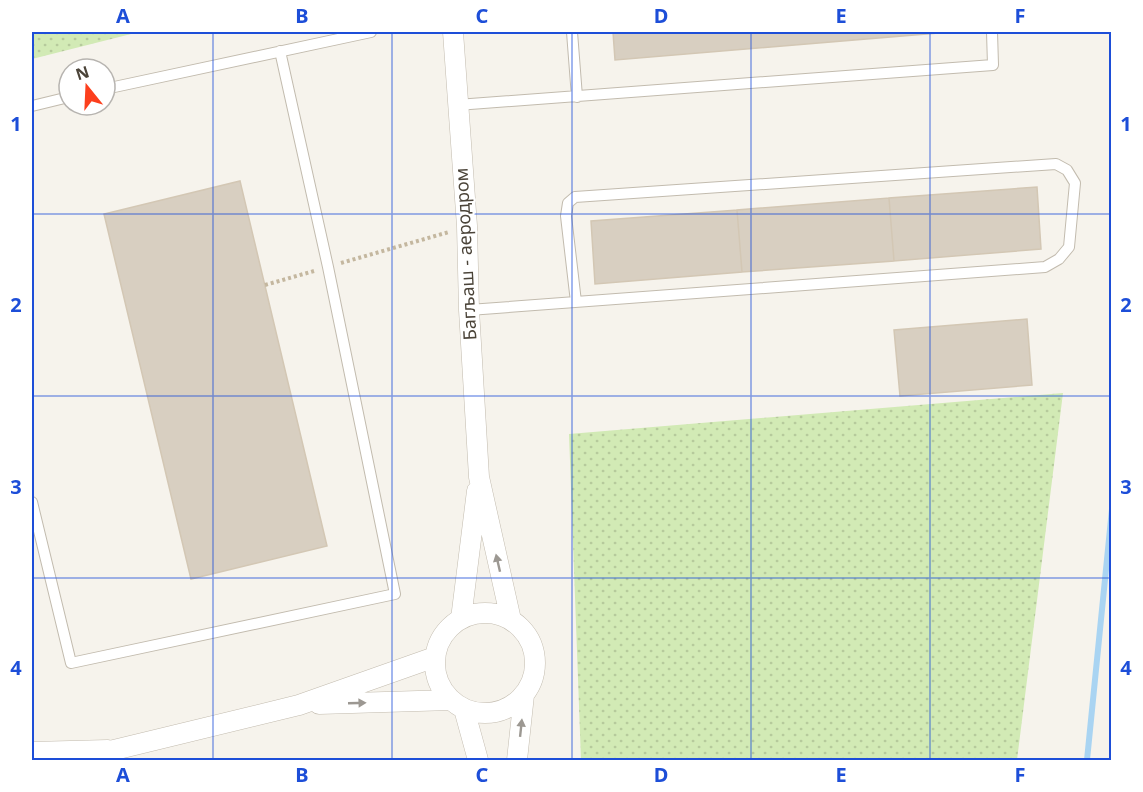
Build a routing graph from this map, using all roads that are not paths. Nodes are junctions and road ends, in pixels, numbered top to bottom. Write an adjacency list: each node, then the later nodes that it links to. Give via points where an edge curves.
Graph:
1 (371, 32): 5 (lane)
2 (453, 32): 9 (street, Багљаш - аеродром)
3 (572, 32): 7 (lane)
4 (992, 32): 7 (lane, via 993,65)
5 (280, 51): 6 (lane); 14 (lane, via 395,594 71,663)
6 (117, 87)
7 (577, 96): 9 (lane)
8 (57, 100): 10 (lane)
9 (457, 105): 12 (street, Багљаш - аеродром)
10 (32, 106)
11 (576, 302): 11 (lane, via 1045,267 1069,247 1075,183 1067,170 1056,164 575,196 568,203 566,216); 12 (lane)
12 (469, 310): 13 (street, Багљаш - аеродром)
13 (479, 477): 15 (street, Багљаш - аеродром); 16 (street, Багљаш - аеродром, one-way to 13)
14 (32, 502)
15 (461, 619): 16 (street, via 478,613); 17 (street, via 448,628)
16 (511, 620): 18 (street, Багљаш - аеродром, via 524,631 535,663)
17 (435, 657): 19 (street); 20 (street, via 435,673 441,688)
18 (524, 694): 20 (street, via 511,706 495,712 479,713); 25 (street, Багљаш - аеродром, one-way to 18)
19 (298, 705): 20 (street, one-way to 20); 21 (street)
20 (457, 705): 24 (street)
21 (114, 750): 22 (street); 23 (street)
22 (32, 752)
23 (91, 760)
24 (478, 760)
25 (517, 760)

